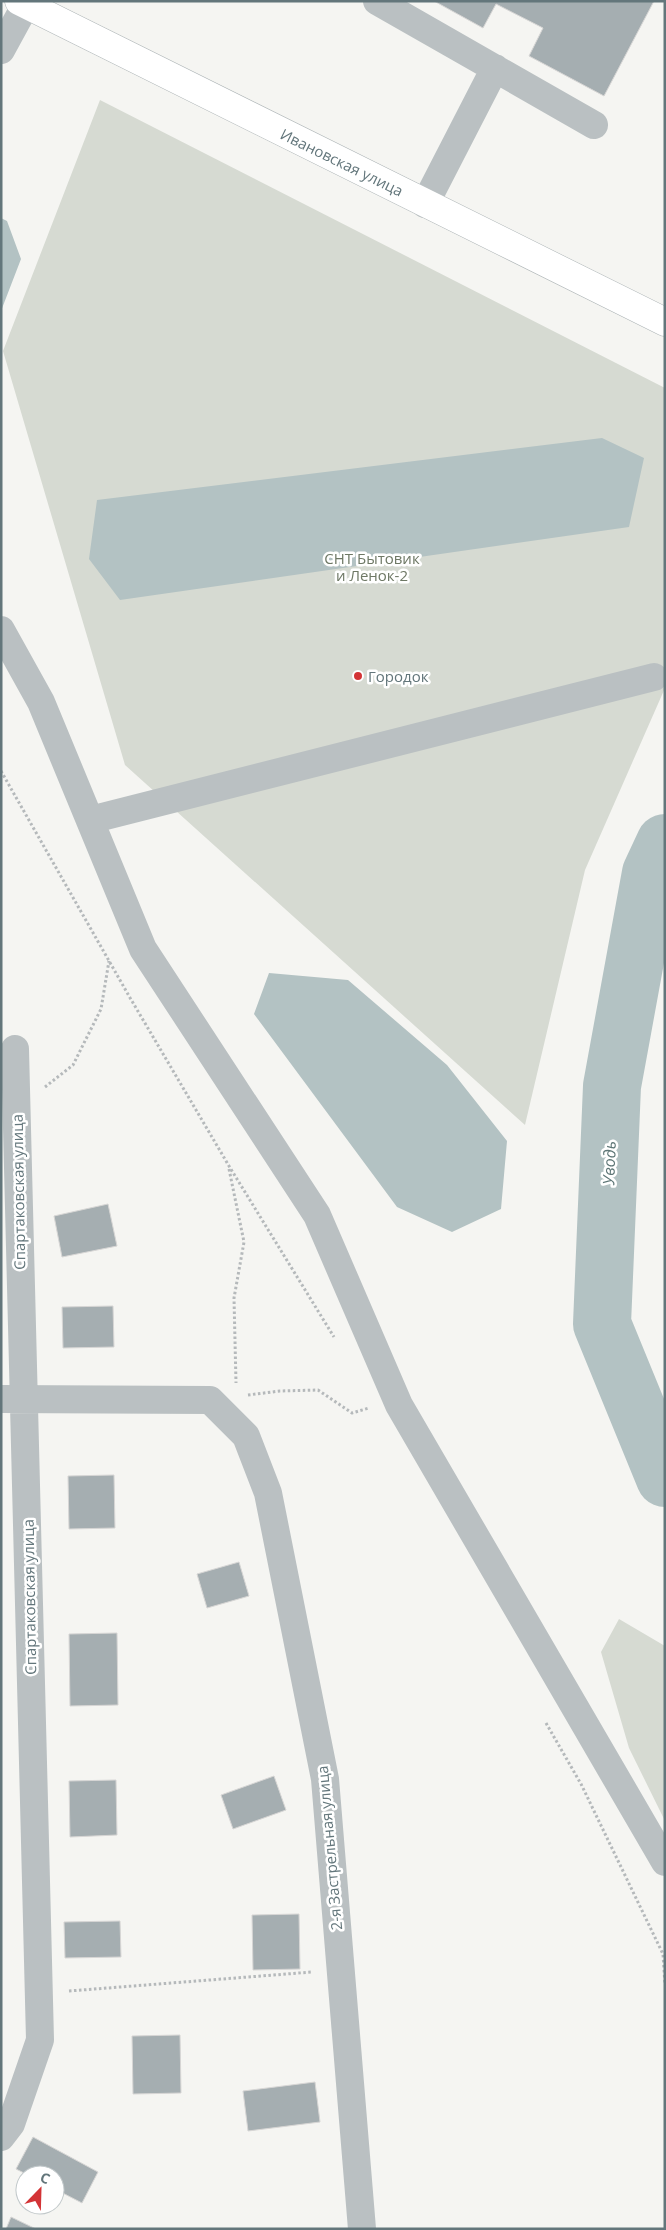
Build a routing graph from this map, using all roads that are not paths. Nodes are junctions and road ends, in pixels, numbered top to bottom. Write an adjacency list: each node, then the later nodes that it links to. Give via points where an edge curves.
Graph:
1 (377, 1): 4 (street)
2 (22, 3): 3 (street); 6 (main road, Ивановская улица)
3 (1, 50)
4 (495, 68): 5 (street); 6 (street)
5 (594, 124)
6 (426, 204): 7 (main road, Ивановская улица)
7 (665, 322)
8 (1, 630): 10 (street, via 41,702)
9 (654, 677): 10 (street)
10 (90, 820): 13 (street, via 144,949 317,1216 400,1406)
11 (15, 1049): 12 (street, Спартаковская улица)
12 (12, 1399): 14 (street, Спартаковская улица, via 40,2040 11,2124); 15 (street, 2-я Застрельная улица, via 223,1398 246,1436 268,1493 325,1779)
13 (665, 1862)
14 (1, 2137)
15 (362, 2229)

